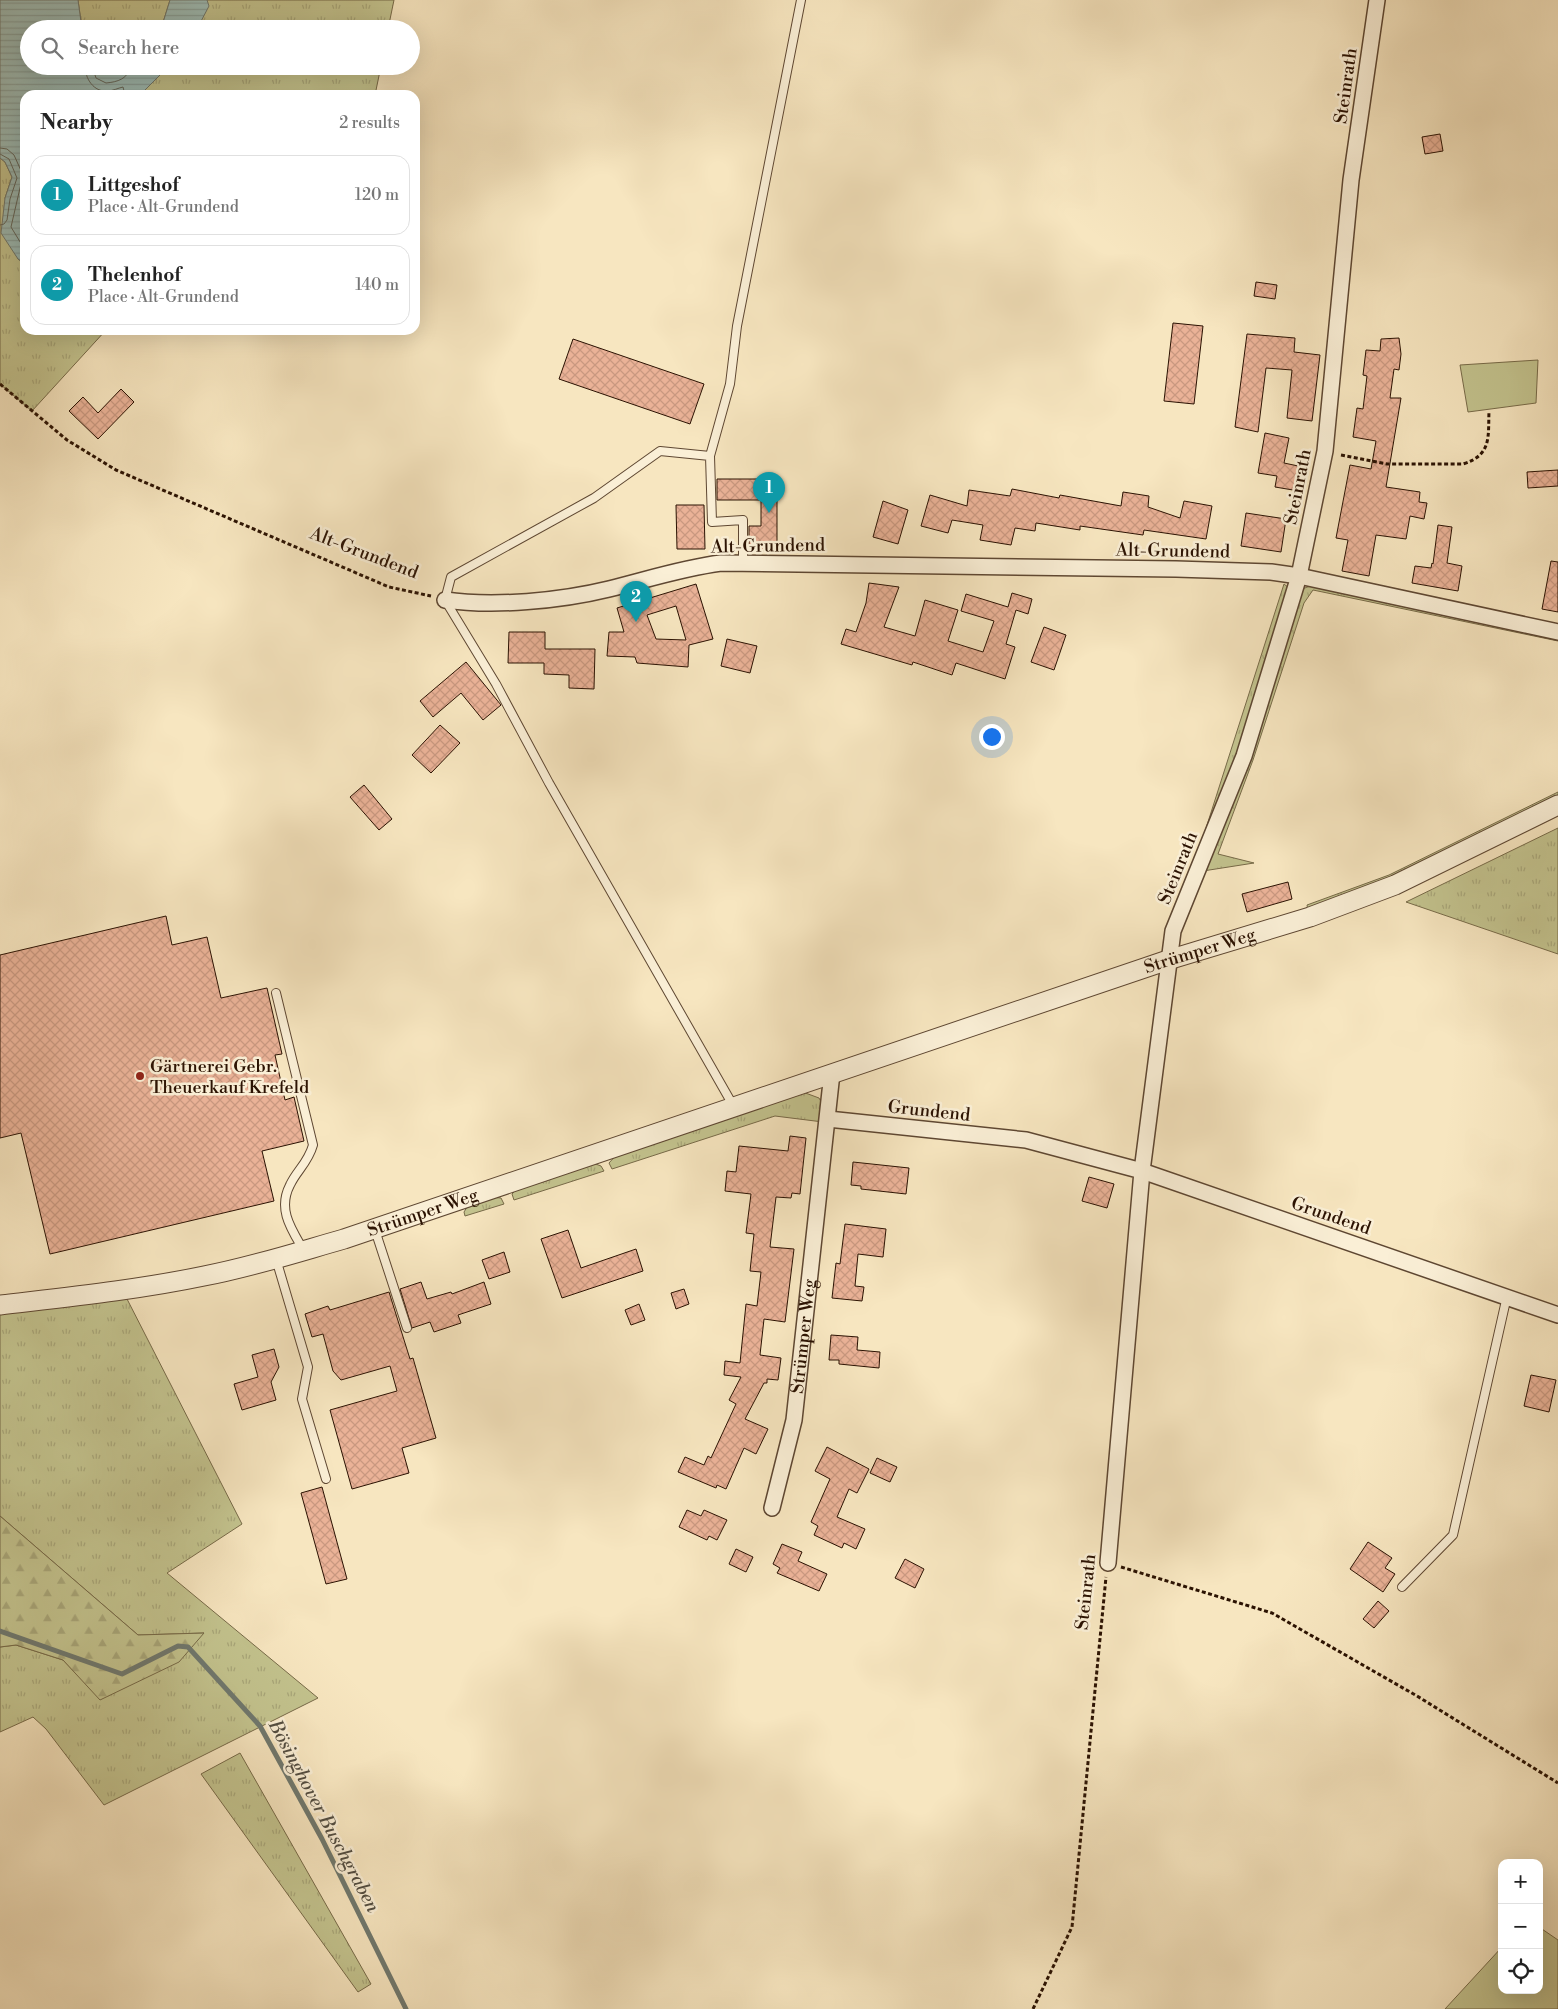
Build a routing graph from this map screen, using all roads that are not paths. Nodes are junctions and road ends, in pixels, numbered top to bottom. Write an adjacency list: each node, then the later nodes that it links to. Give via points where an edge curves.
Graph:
1 (801, 0): 3 (lane, via 737,326 730,384)
2 (1377, 0): 5 (street, Steinrath, via 1351,180 1325,452)
3 (710, 456): 4 (lane, via 712,522 742,520); 6 (lane, via 660,451 594,498 452,577)
4 (743, 562): 5 (street, Alt-Grundend, via 1176,569); 6 (street, Alt-Grundend, via 702,565 567,597 477,603)
5 (1299, 576): 7 (street, Alt-Grundend); 9 (street, Steinrath, via 1244,756 1173,931)
6 (445, 600): 12 (lane, via 496,684)
7 (1558, 632)
8 (1558, 805): 9 (street, Strümper Weg, via 1395,885 1310,917)
9 (1168, 960): 11 (street, Strümper Weg); 14 (street)
10 (276, 993): 16 (lane, via 313,1145 309,1158 289,1186 284,1210)
11 (832, 1074): 12 (street, Strümper Weg); 13 (street, Strümper Weg)
12 (734, 1106): 15 (street, Strümper Weg)
13 (828, 1119): 14 (street, Grundend, via 1026,1140); 23 (street, Strümper Weg, via 794,1420)
14 (1142, 1171): 18 (street, Grundend); 24 (street, Steinrath)
15 (375, 1229): 16 (street, Strümper Weg); 21 (lane)
16 (304, 1250): 17 (street, Strümper Weg)
17 (276, 1259): 19 (street, Strümper Weg, via 205,1276 99,1294); 22 (lane, via 308,1367 302,1398)
18 (1507, 1296): 20 (street, Grundend); 25 (lane, via 1452,1535)
19 (0, 1305)
20 (1558, 1315)
21 (407, 1328)
22 (326, 1479)
23 (772, 1508)
24 (1108, 1563)
25 (1402, 1587)

